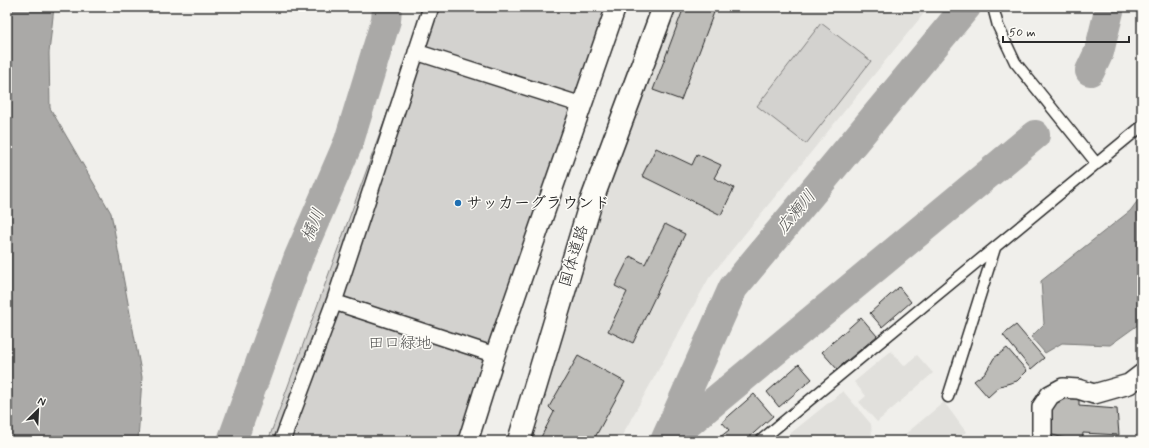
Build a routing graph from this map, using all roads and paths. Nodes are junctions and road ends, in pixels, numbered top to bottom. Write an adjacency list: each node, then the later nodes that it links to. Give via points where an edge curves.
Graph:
1 (431, 7): 5 (street)
2 (616, 7): 6 (street)
3 (664, 7): 16 (street, 国体道路, via 590,205)
4 (993, 7): 8 (lane, via 998,26 1015,62)
5 (416, 52): 6 (street); 10 (street)
6 (582, 105): 11 (street)
7 (1142, 126): 8 (lane)
8 (1096, 164): 9 (lane)
9 (995, 248): 13 (lane); 17 (lane)
10 (334, 302): 11 (street); 14 (street)
11 (495, 355): 15 (street)
12 (1142, 374): 18 (street, via 1129,384 1094,394 1063,388 1050,395 1042,407)
13 (948, 397)
14 (282, 441)
15 (468, 441)
16 (519, 441)
17 (760, 441)
18 (1042, 441)

